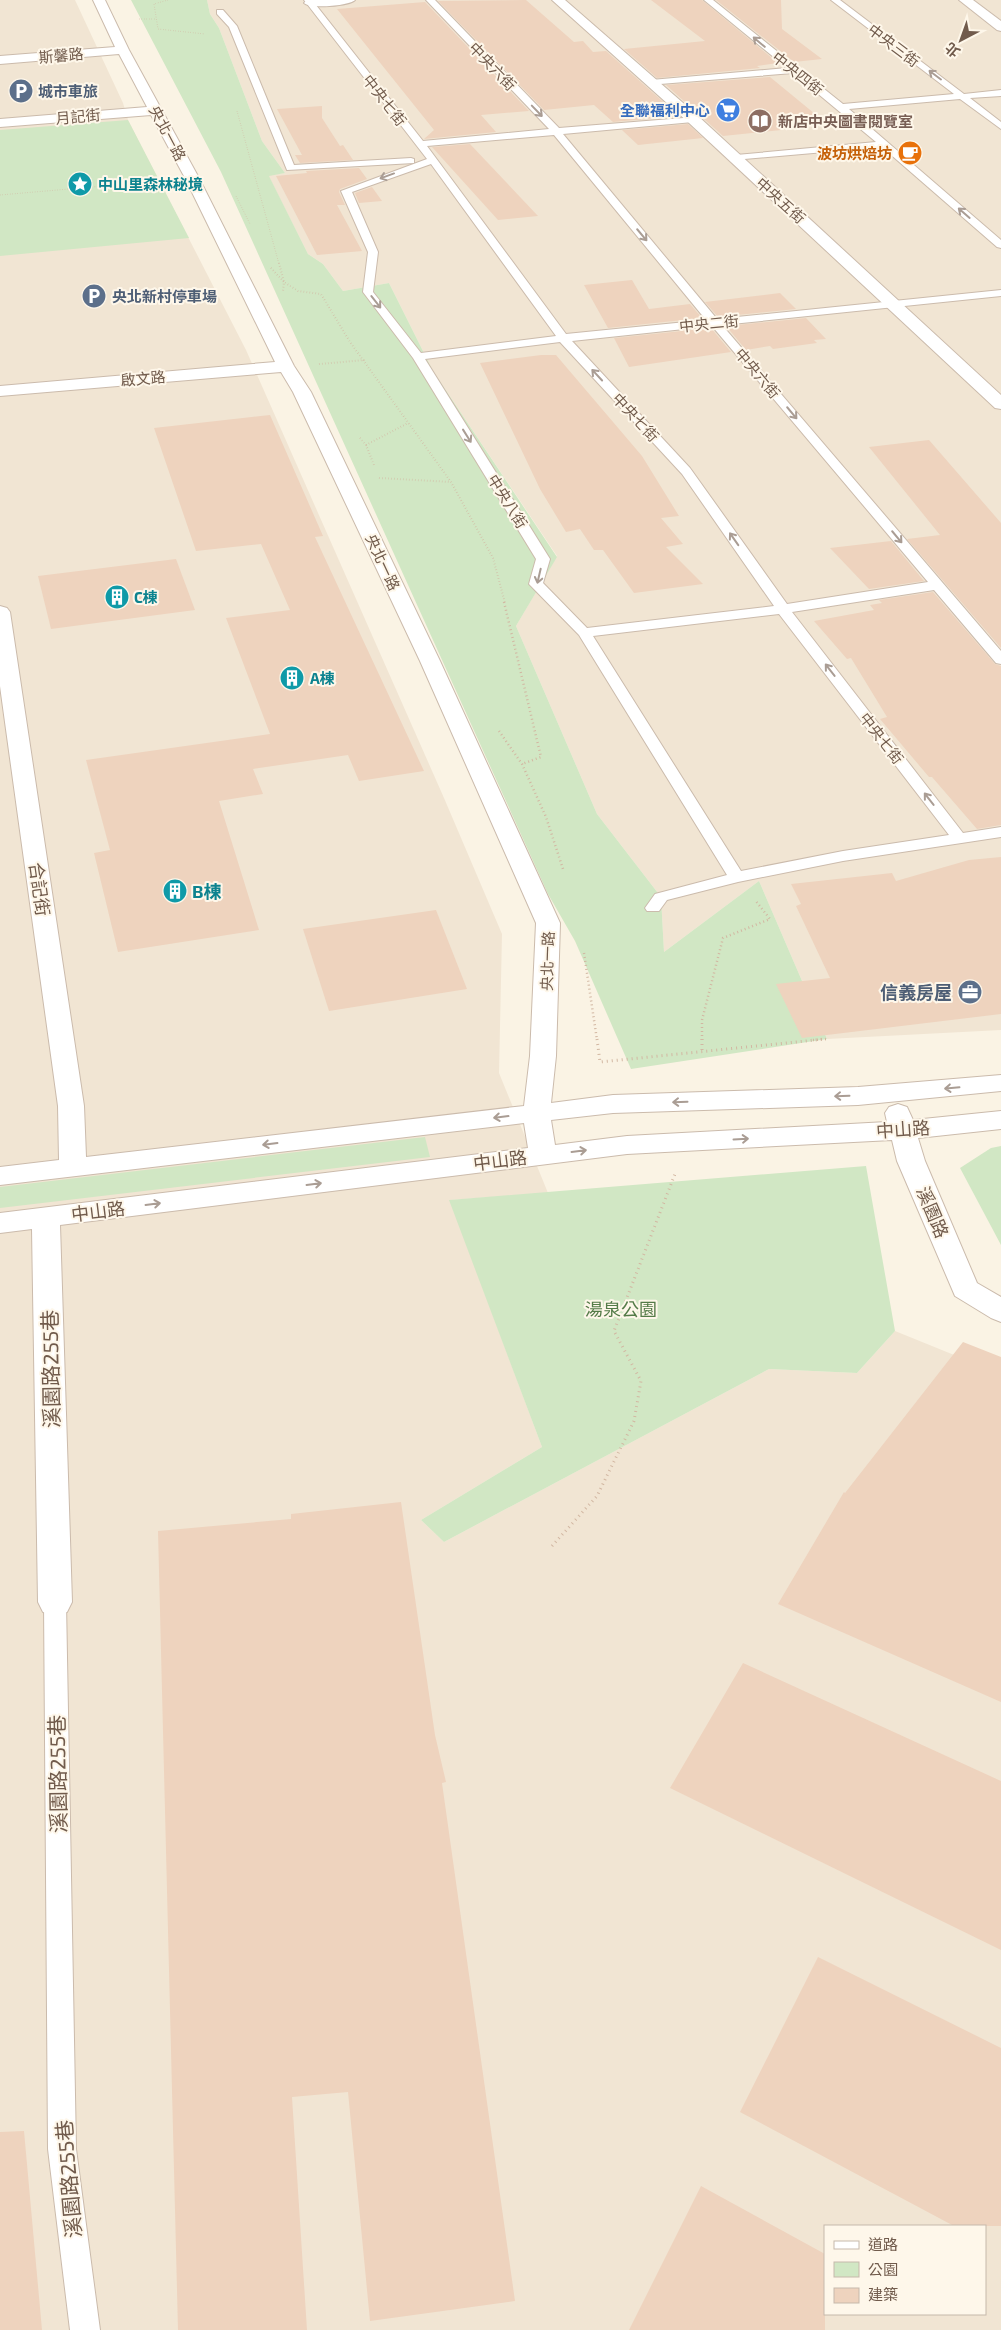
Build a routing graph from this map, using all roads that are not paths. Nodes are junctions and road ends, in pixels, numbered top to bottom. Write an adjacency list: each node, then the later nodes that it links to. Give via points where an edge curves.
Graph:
1 (99, 0): 13 (street, 央北一路)
2 (349, 0): 8 (street)
3 (430, 0): 24 (lane, 中央六街, one-way to 24)
4 (558, 0): 16 (street, 中央五街)
5 (708, 0): 15 (lane, 中央四街, one-way to 5)
6 (834, 0): 18 (lane, 中央三街, one-way to 6)
7 (965, 0): 10 (street)
8 (309, 2): 25 (lane, 中央七街)
9 (994, 8): 10 (street)
10 (979, 10): 12 (street)
11 (220, 12): 28 (lane, via 233,26 290,168)
12 (1001, 27)
13 (123, 50): 14 (street, 斯馨路); 20 (street, 央北一路)
14 (0, 60)
15 (793, 70): 16 (lane); 19 (lane, 中央四街)
16 (651, 83): 21 (street, 中央五街)
17 (1001, 93): 18 (lane)
18 (962, 96): 19 (lane); 23 (lane, 中央三街)
19 (841, 107): 26 (lane, 中央四街)
20 (157, 110): 22 (street, 月記街); 35 (street, 央北一路)
21 (693, 119): 24 (lane); 27 (street, 中央五街)
22 (0, 123)
23 (1001, 126)
24 (557, 132): 25 (lane); 32 (lane, 中央六街, one-way to 32)
25 (419, 144): 28 (lane, 中央七街)
26 (883, 144): 27 (lane); 29 (lane, 中央四街, one-way to 26)
27 (736, 158): 31 (street, 中央五街)
28 (432, 160): 33 (lane, 中央七街); 34 (lane, 中央八街, one-way to 34, via 346,191 373,252 368,292)
29 (1001, 245)
30 (1001, 293): 31 (lane, 中央二街)
31 (895, 304): 32 (lane, 中央二街); 37 (street, 中央五街)
32 (714, 322): 33 (lane, 中央二街); 38 (lane, 中央六街, one-way to 38)
33 (563, 338): 34 (lane, 中央二街); 39 (lane, 中央七街, one-way to 33, via 686,471)
34 (418, 357): 41 (lane, 中央八街, one-way to 41, via 544,559 536,584)
35 (286, 366): 36 (street, 啟文路); 49 (street, 央北一路, via 302,392 430,661 548,923 543,1056)
36 (0, 391)
37 (1001, 404)
38 (938, 585): 39 (lane); 42 (lane, 中央六街)
39 (783, 609): 41 (lane); 44 (lane, 中央七街, one-way to 39)
40 (0, 612): 53 (street, 合記街, via 70,1106)
41 (584, 633): 45 (lane, 中央八街)
42 (1001, 660)
43 (1001, 832): 44 (lane)
44 (959, 838): 45 (lane)
45 (737, 877): 46 (lane, via 661,897)
46 (653, 908)
47 (1001, 1083): 48 (street, 中山路, one-way to 48)
48 (891, 1093): 49 (street, 中山路, one-way to 49, via 613,1104); 51 (street, 溪園路)
49 (536, 1113): 52 (street, 央北一路); 53 (street, 中山路, one-way to 53)
50 (1001, 1120): 51 (street, 中山路)
51 (905, 1130): 52 (street, 中山路, one-way to 51, via 627,1145); 57 (street, 溪園路, via 911,1161 965,1290)
52 (544, 1155): 55 (street, 中山路, one-way to 52)
53 (73, 1167): 54 (street, 中山路)
54 (0, 1176)
55 (46, 1217): 56 (street, 中山路); 58 (street, 溪園路255巷)
56 (0, 1223)
57 (1001, 1311)
58 (55, 1602): 59 (lane, 溪園路255巷, via 62,2149)
59 (85, 2330)

